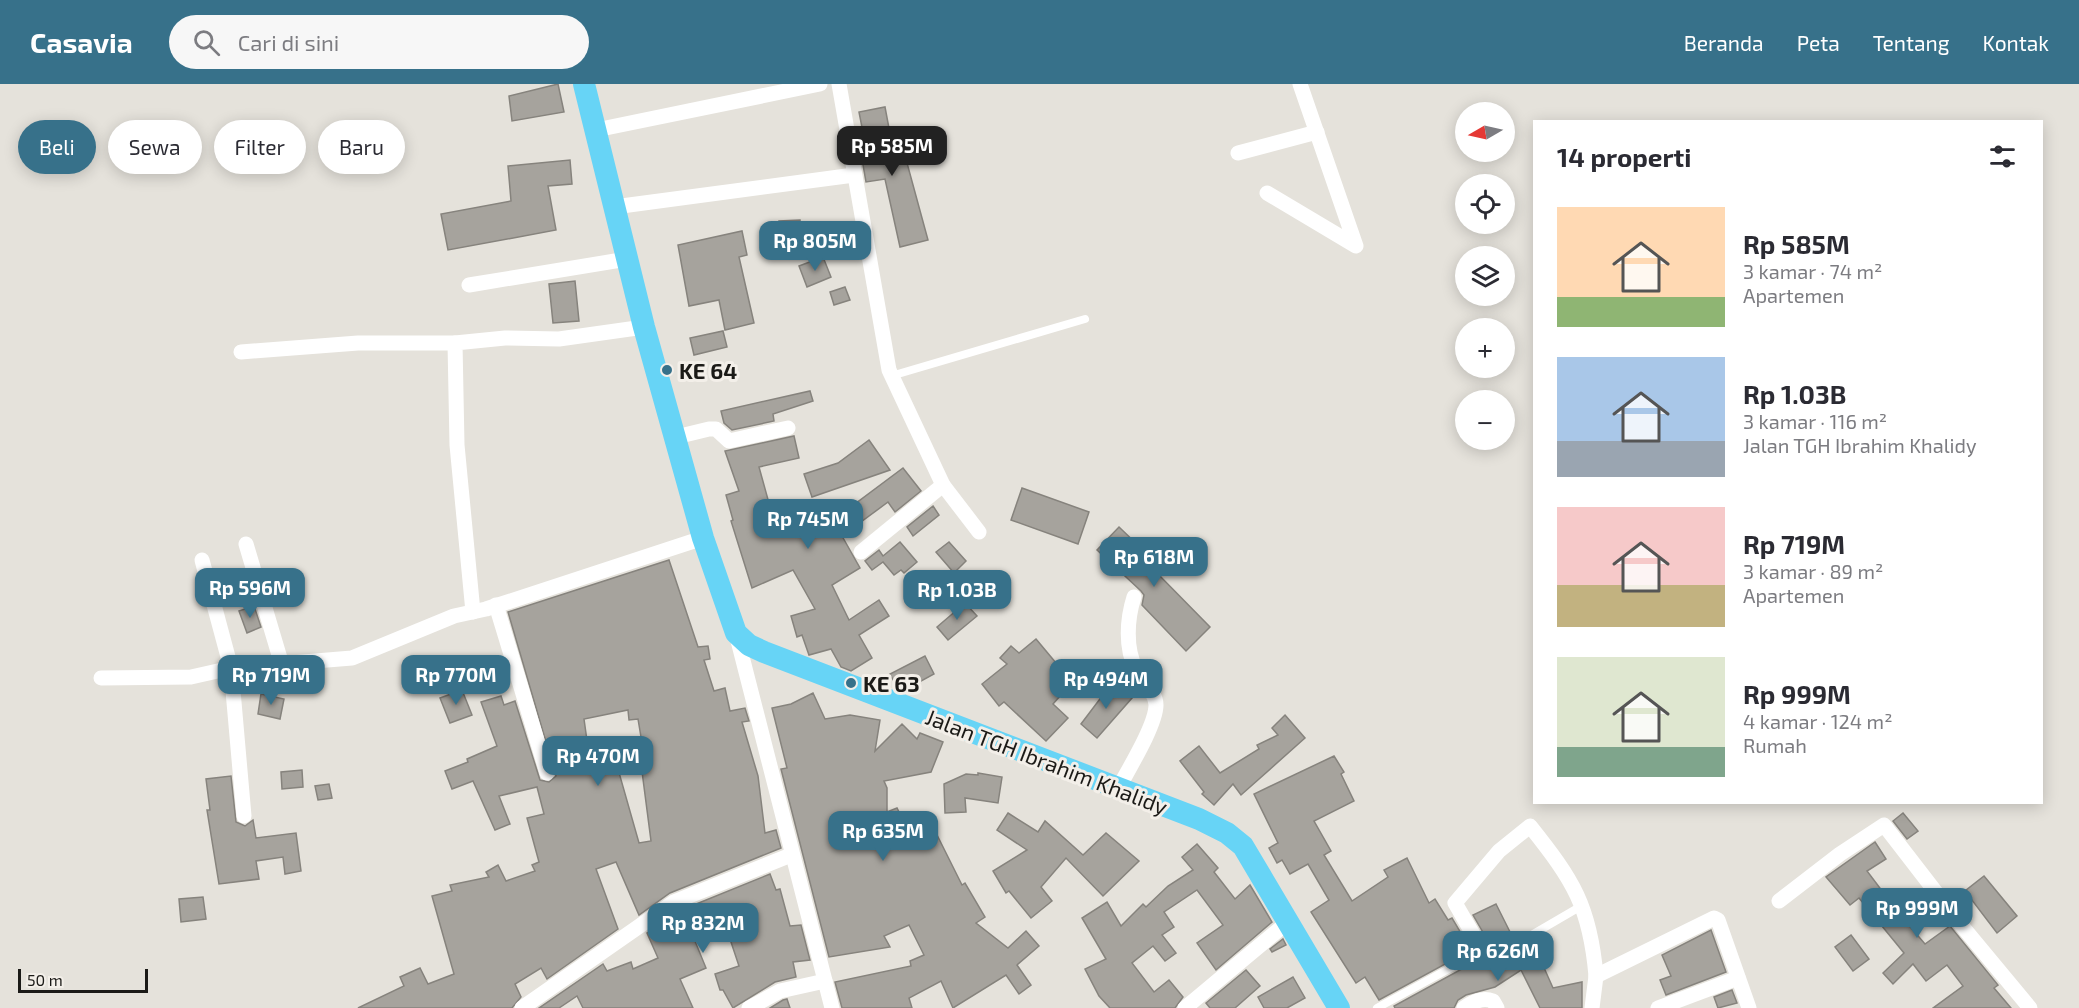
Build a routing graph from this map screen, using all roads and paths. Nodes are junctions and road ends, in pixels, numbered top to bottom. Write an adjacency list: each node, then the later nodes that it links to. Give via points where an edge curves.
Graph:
1 (584, 84): 5 (main road)
2 (820, 84): 5 (street)
3 (839, 84): 8 (street)
4 (1300, 84): 6 (street)
5 (596, 130): 10 (main road)
6 (1317, 132): 7 (street); 9 (street, via 1356,246)
7 (1238, 153)
8 (854, 175): 10 (street); 17 (street)
9 (1267, 193)
10 (614, 207): 11 (main road)
11 (627, 259): 12 (street); 14 (main road)
12 (469, 285)
13 (1085, 319): 17 (lane)
14 (644, 327): 15 (street, via 559,339 505,338); 19 (main road)
15 (455, 343): 16 (street, via 358,343); 28 (street, via 457,445)
16 (242, 352)
17 (891, 376): 20 (street)
18 (788, 428): 19 (street, via 729,441 716,429)
19 (676, 437): 22 (main road)
20 (943, 485): 21 (street); 24 (street)
21 (979, 532)
22 (702, 538): 27 (street); 29 (main road)
23 (246, 544): 30 (street)
24 (861, 552)
25 (202, 560): 31 (street)
26 (1134, 597): 34 (street, via 1129,633 1133,661 1156,703 1140,747)
27 (496, 606): 28 (street); 33 (street)
28 (473, 612): 30 (street, via 426,626 352,658)
29 (736, 633): 34 (main road, Jalan TGH Ibrahim Khalidy, via 764,652); 36 (street)
30 (282, 665): 31 (street)
31 (231, 668): 32 (street, via 191,677); 35 (street)
32 (101, 678)
33 (547, 773)
34 (1118, 789): 39 (main road, Jalan TGH Ibrahim Khalidy, via 1227,833 1243,846)
35 (244, 816)
36 (791, 855): 43 (street); 44 (street, via 674,902)
37 (1779, 901): 55 (street, via 1884,825)
38 (1583, 905): 40 (street, via 1568,876 1527,827 1499,851 1455,903); 41 (street); 49 (lane, via 1523,940 1489,947)
39 (1288, 922): 47 (street); 48 (main road, Jalan TGH Ibrahim Khalidy)
40 (1481, 948)
41 (1596, 976): 42 (street, via 1714,918); 52 (street)
42 (1738, 978): 53 (street); 54 (street)
43 (825, 981): 45 (street, via 780,991); 46 (street)
44 (522, 1008)
45 (749, 1008)
46 (832, 1008)
47 (1185, 1008)
48 (1339, 1008)
49 (1377, 1008)
50 (1464, 1008): 51 (street, via 1480,999 1493,1001)
51 (1497, 1008)
52 (1592, 1008)
53 (1658, 1008)
54 (1749, 1008)
55 (2030, 1008)

